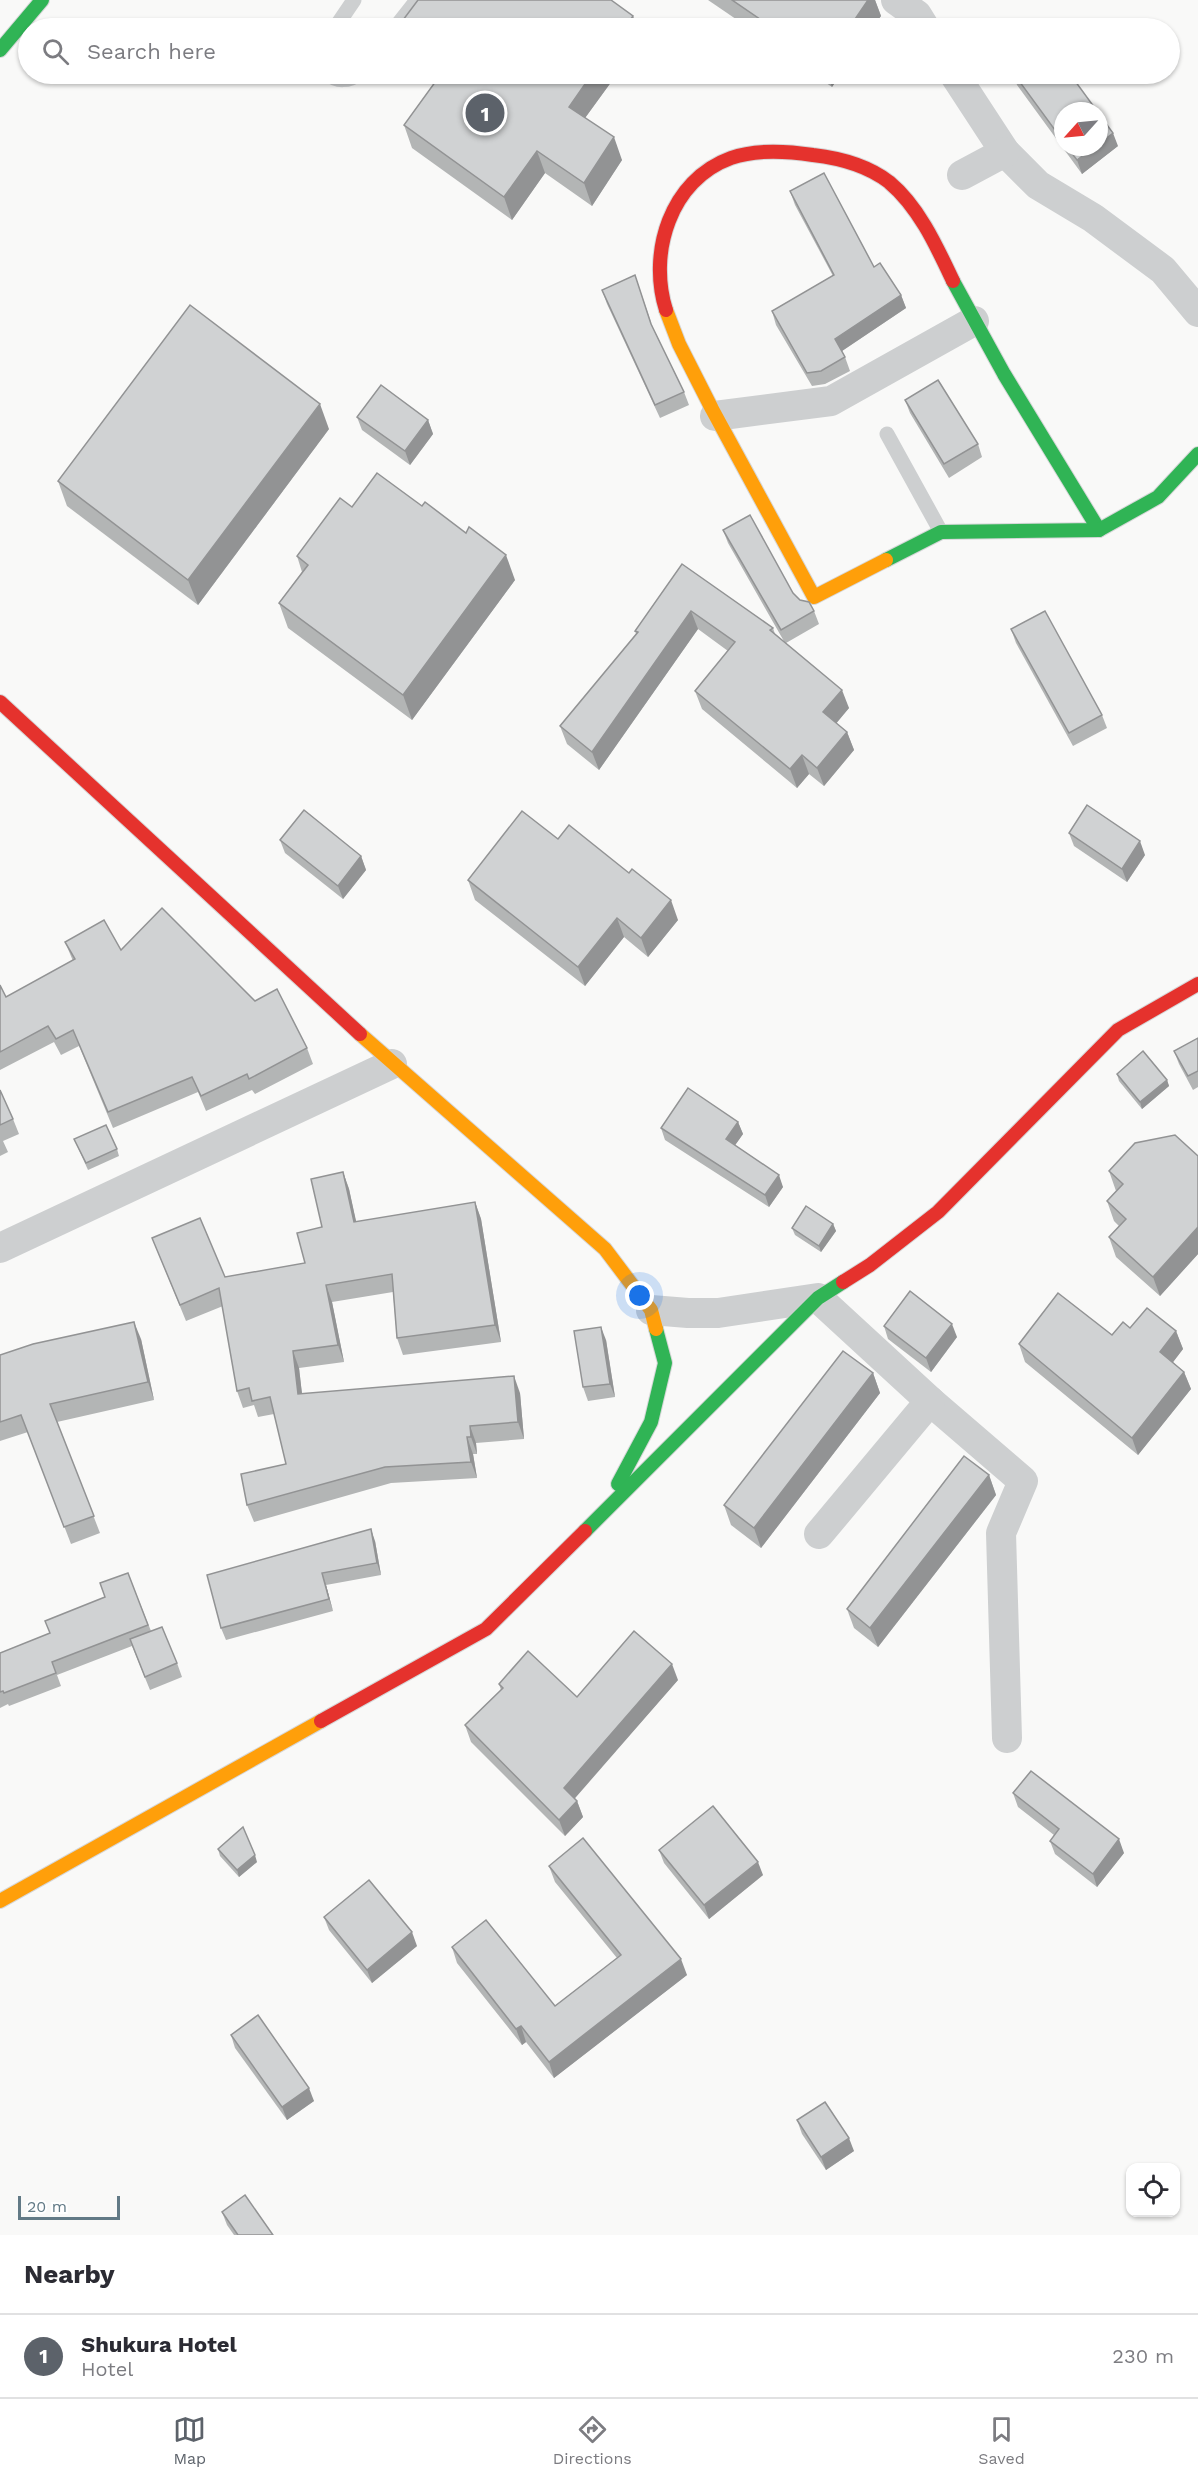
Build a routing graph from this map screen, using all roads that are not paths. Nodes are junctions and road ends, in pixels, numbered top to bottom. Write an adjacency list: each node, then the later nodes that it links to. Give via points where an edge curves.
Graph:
1 (42, 0): 5 (main road)
2 (354, 0): 6 (lane)
3 (417, 0): 7 (lane)
4 (896, 0): 8 (street)
5 (27, 18)
6 (342, 18)
7 (403, 18)
8 (918, 18)
9 (18, 29): 10 (main road)
10 (0, 50)
11 (961, 84): 12 (street)
12 (1005, 152): 13 (street); 14 (street, via 1038,185 1093,218 1163,270)
13 (962, 175)
14 (1195, 304)
15 (974, 321): 16 (street, via 831,401); 16 (main road, via 916,214 877,173 848,162 796,154 732,158 688,189 663,231 658,254 658,276 667,314); 19 (main road)
16 (716, 416): 20 (main road, via 814,597)
17 (887, 434): 20 (lane)
18 (1198, 454): 19 (main road, via 1158,497)
19 (1099, 530): 20 (main road)
20 (941, 532)
21 (0, 702): 23 (main road)
22 (1198, 984): 25 (main road, via 1118,1030 938,1212 870,1265)
23 (392, 1064): 24 (street); 26 (main road, via 605,1249)
24 (0, 1248)
25 (818, 1298): 26 (street, via 718,1313); 27 (street); 28 (main road)
26 (651, 1310): 28 (main road, via 665,1363 663,1372 651,1422)
27 (930, 1401): 29 (street); 30 (street, via 1023,1481 1000,1533)
28 (602, 1515): 31 (main road, via 486,1629)
29 (819, 1534)
30 (1007, 1738)
31 (0, 1901)

